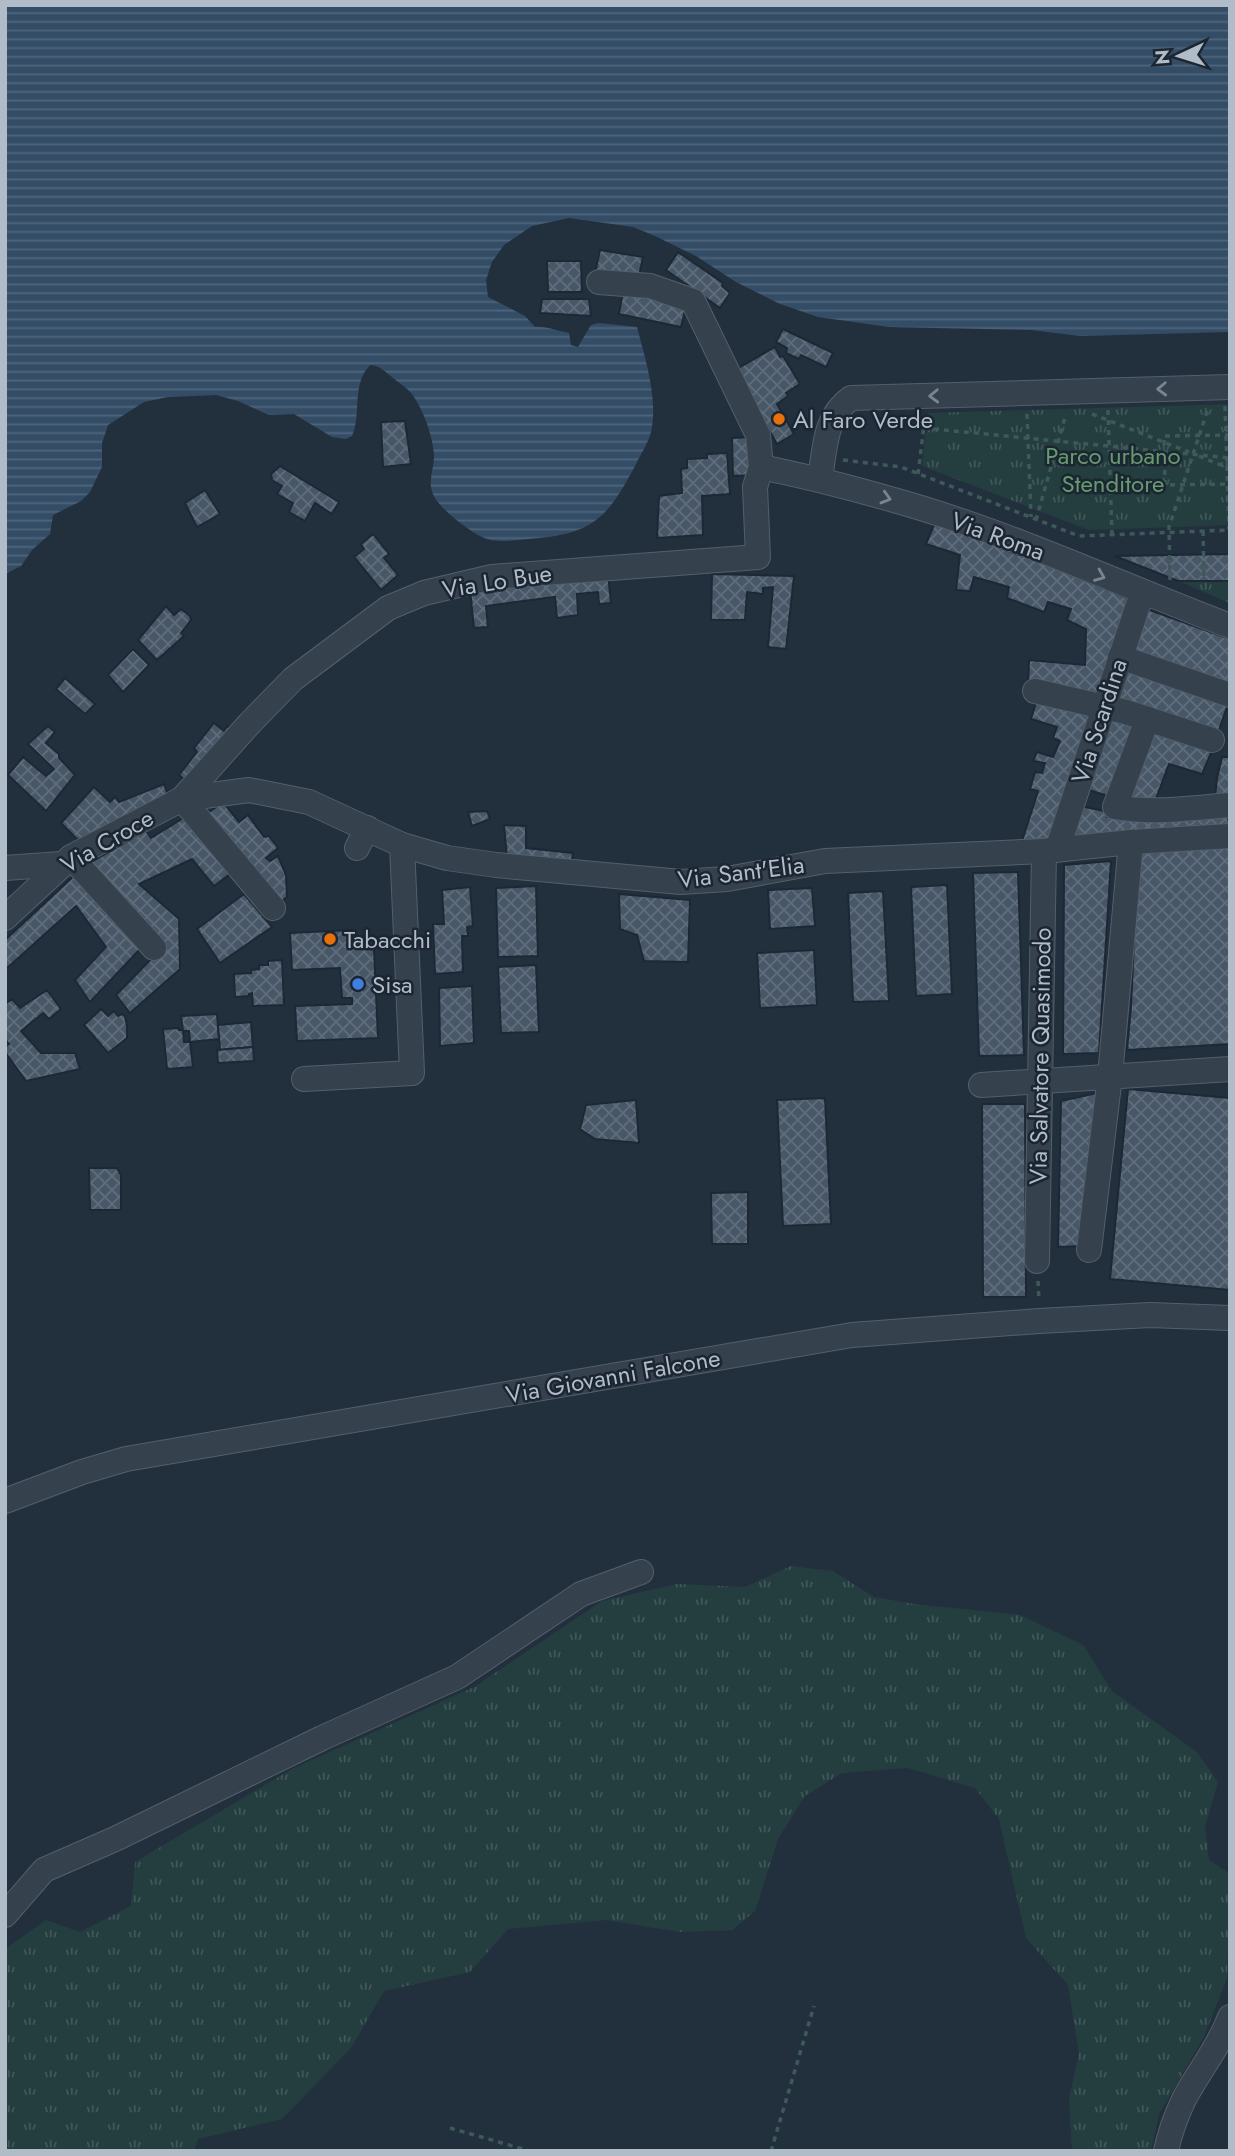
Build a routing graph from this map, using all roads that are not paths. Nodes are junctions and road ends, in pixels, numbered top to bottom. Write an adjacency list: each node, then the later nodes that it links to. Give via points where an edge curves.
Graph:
1 (599, 282): 3 (street, via 650,286 693,301 758,435)
2 (1222, 396): 4 (street, one-way to 4, via 1107,391 851,398 833,416)
3 (761, 467): 4 (street, Via Roma); 13 (street, Via Lo Bue, via 755,487 758,556 492,577 424,593 388,608 293,679)
4 (822, 469): 5 (street, Via Roma, one-way to 5)
5 (1144, 593): 6 (street, Via Roma); 7 (street, Via Scardina)
6 (1230, 626)
7 (1121, 657): 9 (street); 10 (street, Via Scardina)
8 (1035, 691): 10 (street)
9 (1230, 695)
10 (1103, 708): 11 (street); 18 (street, Via Scardina)
11 (1147, 720): 12 (street); 14 (street, via 1115,807 1156,810)
12 (1212, 740)
13 (182, 799): 17 (street, Via Sant'Elia, via 249,790 309,802 362,838); 19 (street, Via Croce); 21 (street)
14 (1230, 805)
15 (1230, 836): 16 (street, Via Sant'Elia)
16 (1131, 842): 18 (street, Via Sant'Elia); 25 (street)
17 (402, 845): 18 (street, Via Sant'Elia, via 496,865 681,882 825,862); 26 (street, via 412,1073)
18 (1051, 851): 27 (street, Via Salvatore Quasimodo)
19 (66, 860): 20 (street); 22 (street, Via Croce); 23 (street)
20 (5, 869)
21 (273, 908)
22 (5, 918)
23 (155, 947)
24 (1230, 1069): 25 (street)
25 (1110, 1076): 27 (street); 29 (street)
26 (304, 1079)
27 (1040, 1081): 28 (street); 30 (street, Via Salvatore Quasimodo)
28 (981, 1085)
29 (1089, 1250)
30 (1037, 1261)
31 (1230, 1318): 32 (street, Via Giovanni Falcone, via 1150,1315 852,1335 139,1456)
32 (5, 1501)
33 (641, 1572): 34 (street, via 581,1594 457,1677 44,1870)
34 (5, 1915)
35 (1230, 2017): 36 (street, via 1185,2097)
36 (1166, 2151)

